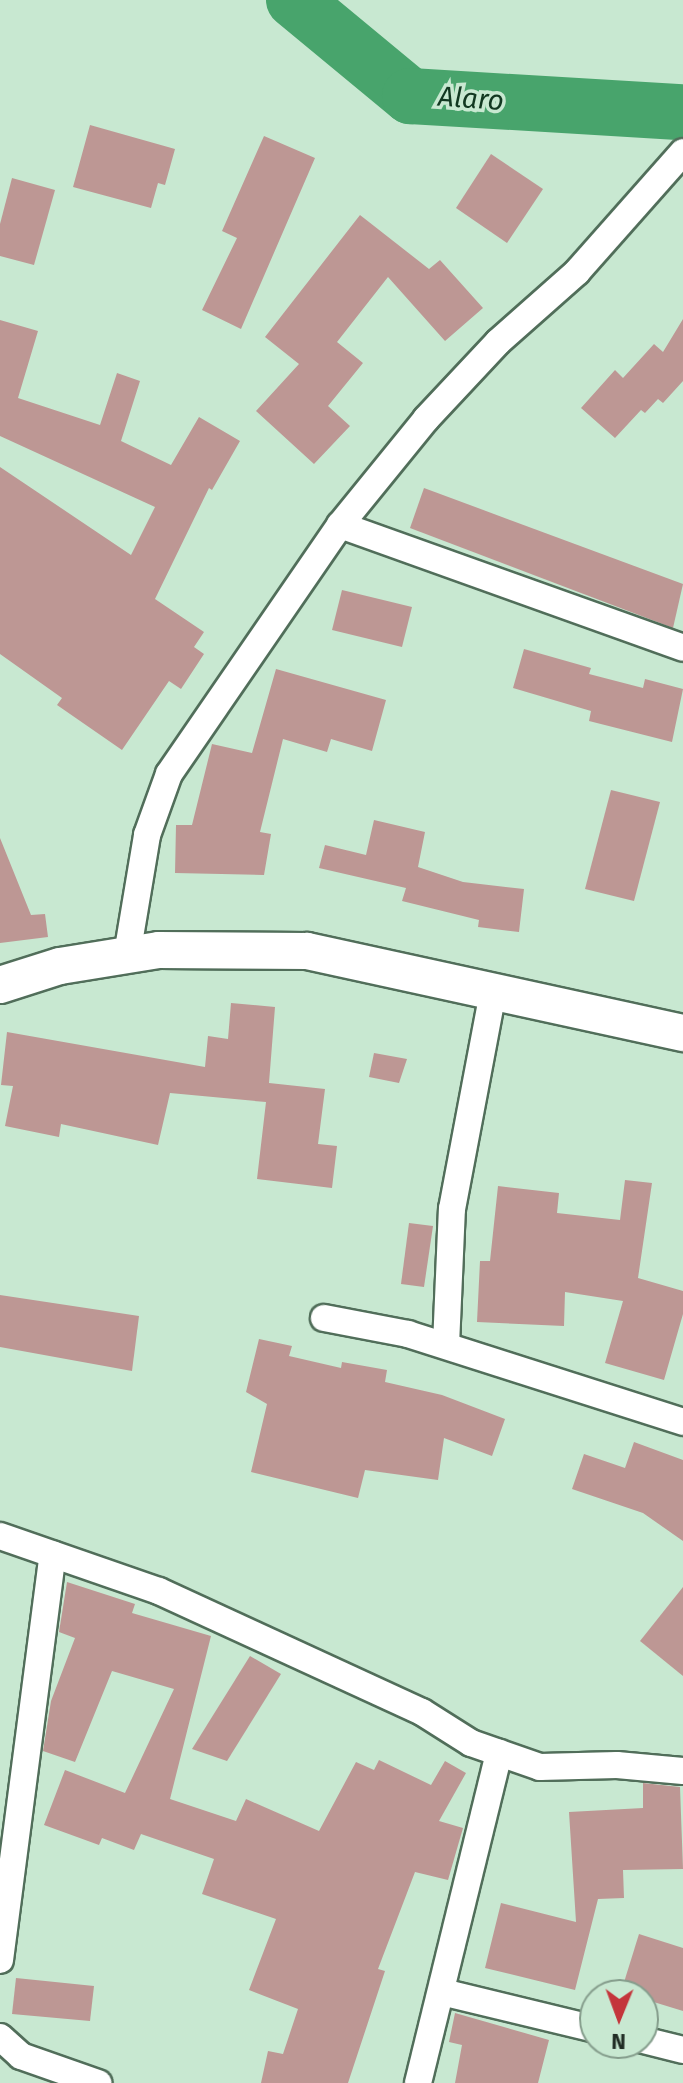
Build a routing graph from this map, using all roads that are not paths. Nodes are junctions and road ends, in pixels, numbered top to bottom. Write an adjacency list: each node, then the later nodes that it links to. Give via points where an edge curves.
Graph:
1 (683, 152): 2 (street, via 577,272 498,342 426,419)
2 (340, 525): 3 (street); 4 (street, via 169,774 147,835)
3 (683, 648)
4 (127, 955): 5 (street, via 60,966); 6 (street, via 159,950 307,951)
5 (0, 985)
6 (493, 993): 7 (street); 9 (street, via 452,1209)
7 (683, 1033)
8 (324, 1318): 9 (street)
9 (446, 1345): 10 (street)
10 (683, 1422)
11 (0, 1536): 12 (street)
12 (53, 1554): 13 (street, via 159,1591); 15 (street)
13 (499, 1753): 14 (street, via 540,1767 617,1765); 16 (street)
14 (683, 1771)
15 (0, 1960)
16 (442, 1992): 17 (street); 22 (street)
17 (579, 2025)
18 (0, 2037): 21 (street, via 21,2056)
19 (659, 2044): 20 (street)
20 (683, 2050)
21 (98, 2083)
22 (418, 2083)

